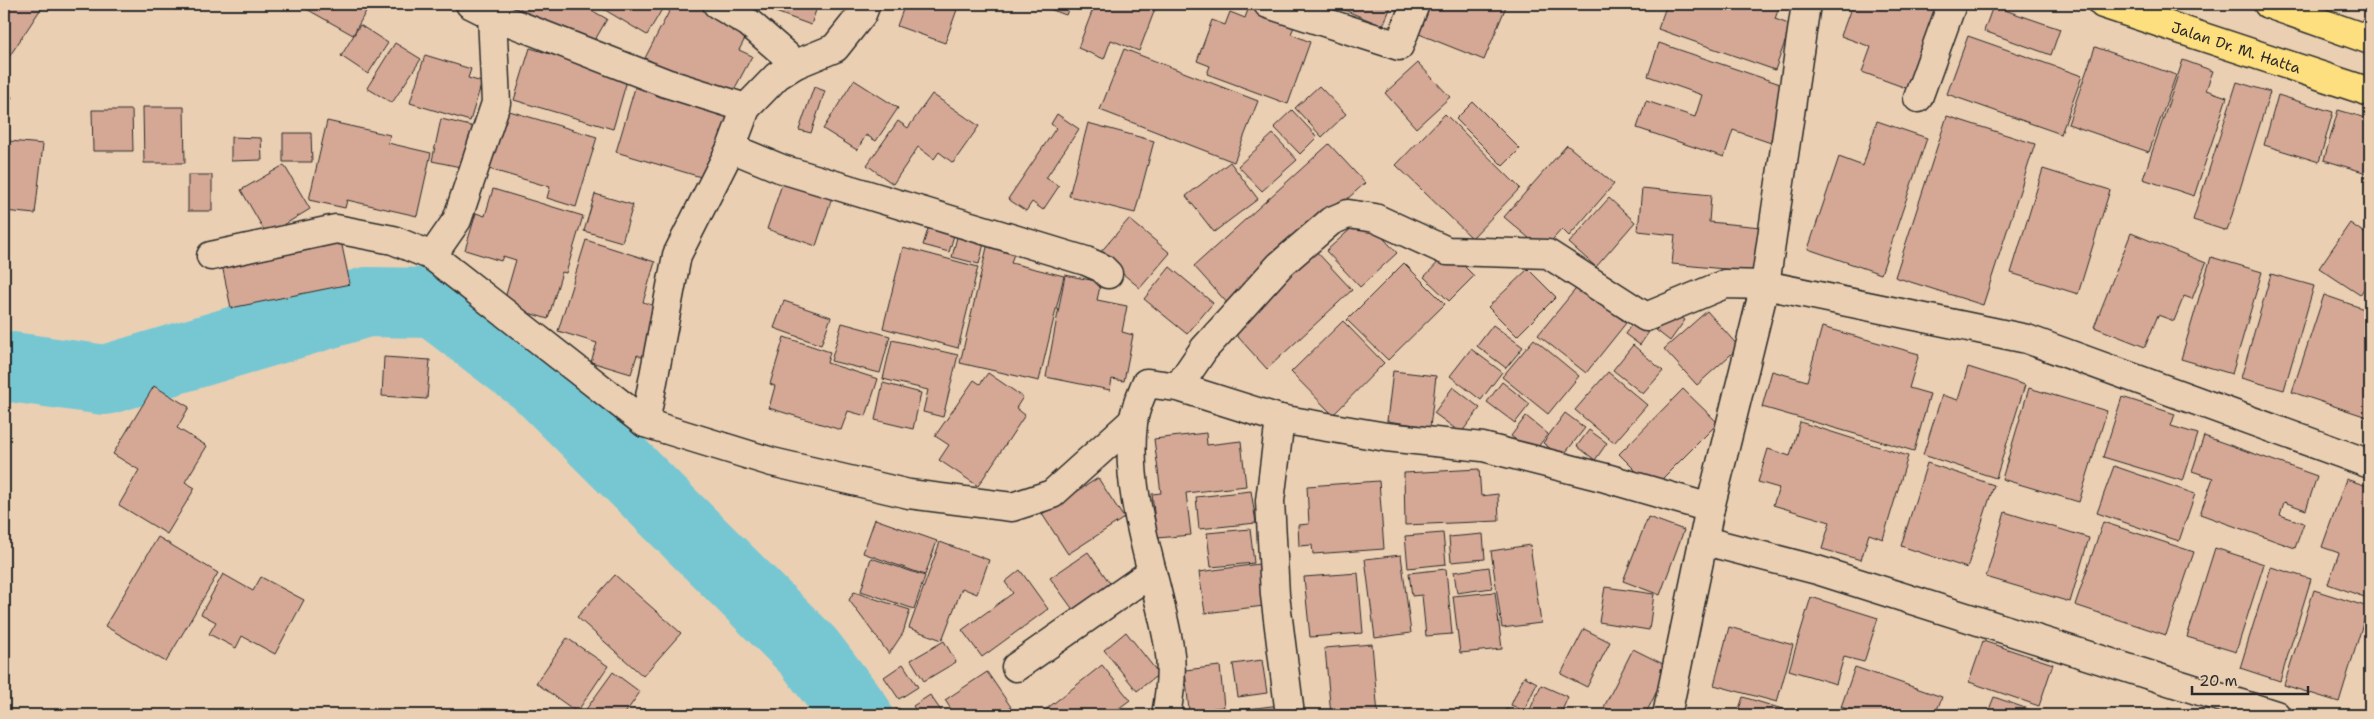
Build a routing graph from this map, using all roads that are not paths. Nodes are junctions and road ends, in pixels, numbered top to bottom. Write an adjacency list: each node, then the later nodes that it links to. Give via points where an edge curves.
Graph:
1 (866, 4): 11 (street, via 835,48)
2 (1268, 4): 3 (street, via 1399,46)
3 (1415, 4)
4 (1806, 4): 19 (street)
5 (1952, 4): 13 (street)
6 (2103, 4): 12 (main road, Jalan Dr. M. Hatta)
7 (2268, 4): 10 (main road)
8 (723, 5): 11 (street)
9 (481, 10): 14 (street, via 666,82); 17 (street, via 496,102 457,220)
10 (2370, 40)
11 (796, 64): 14 (street, via 778,76)
12 (2370, 92)
13 (1918, 98)
14 (746, 108): 15 (street)
15 (731, 148): 18 (street, via 782,169 1086,260); 23 (street, via 677,255)
16 (211, 256): 17 (street, via 336,229 393,240)
17 (432, 256): 23 (street)
18 (1108, 274)
19 (1765, 285): 20 (street, via 1725,284 1646,317 1548,254 1447,251 1375,218 1348,214 1331,221 1280,265 1204,349); 24 (street, via 2027,339); 25 (street)
20 (1178, 387): 21 (street); 22 (street, via 1146,384)
21 (1280, 419): 25 (street, via 1386,437 1483,447); 30 (street, via 1270,501 1275,595)
22 (1133, 421): 23 (street, via 1052,494 1012,506 908,494 772,462); 27 (street, via 1131,462)
23 (645, 423)
24 (2370, 464)
25 (1710, 508): 26 (street)
26 (1705, 541): 31 (street); 32 (street, via 1817,570)
27 (1152, 572): 28 (street); 29 (street, via 1170,649 1170,691)
28 (1016, 668)
29 (1166, 715)
30 (1290, 715)
31 (1668, 715)
32 (2276, 715)

